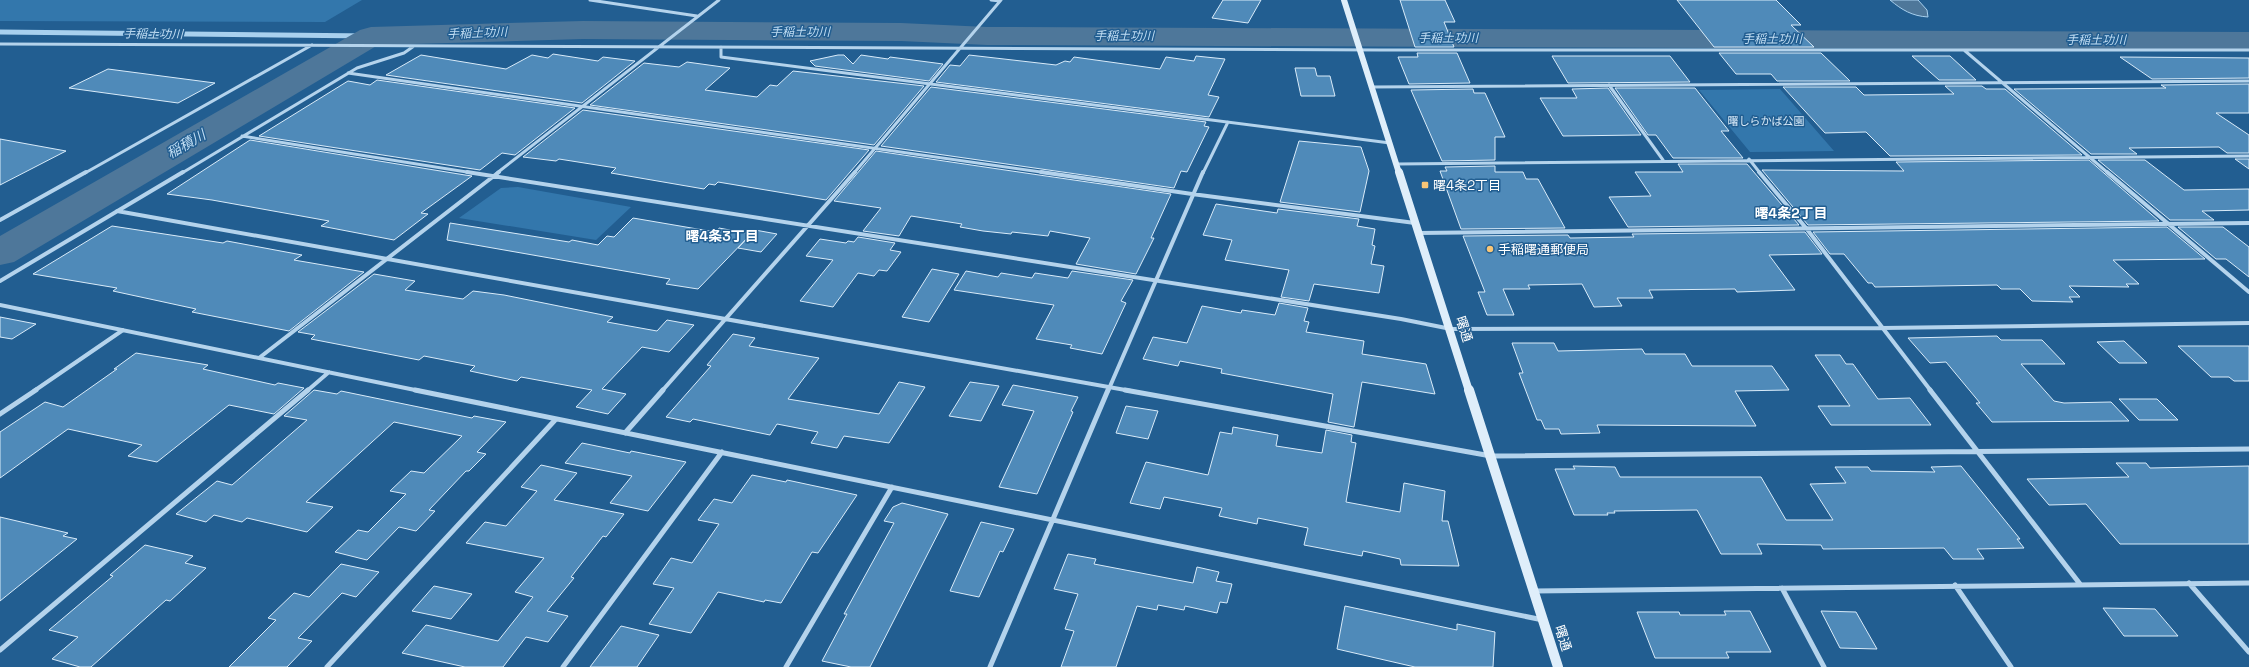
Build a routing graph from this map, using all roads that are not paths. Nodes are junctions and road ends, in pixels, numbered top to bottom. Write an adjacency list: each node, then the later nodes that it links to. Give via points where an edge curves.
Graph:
1 (590, 0): 6 (street)
2 (719, 0): 6 (street)
3 (991, 0): 5 (street)
4 (1344, 0): 12 (street, 曙通)
5 (1000, 1): 13 (street)
6 (697, 16): 10 (street, via 664,41)
7 (0, 44): 8 (street)
8 (313, 45): 9 (street); 35 (street)
9 (413, 46): 10 (street); 16 (street, via 404,53)
10 (660, 47): 11 (street); 22 (street)
11 (721, 47): 13 (street); 19 (street, via 721,57)
12 (1358, 47): 13 (street); 14 (street); 21 (street, 曙通)
13 (959, 48): 19 (street)
14 (1963, 50): 15 (street); 18 (street)
15 (2249, 50)
16 (348, 73): 22 (street); 24 (street)
17 (2249, 81): 18 (street)
18 (2001, 82): 20 (street); 28 (street)
19 (932, 84): 23 (street); 26 (street)
20 (1609, 85): 21 (street); 30 (street)
21 (1371, 87): 25 (street, 曙通)
22 (584, 106): 26 (street); 32 (street)
23 (1228, 122): 25 (street); 33 (street)
24 (242, 136): 32 (street); 34 (street)
25 (1390, 143): 31 (street, 曙通)
26 (876, 147): 33 (street); 39 (street)
27 (2249, 156): 28 (street)
28 (2088, 157): 29 (street); 38 (street)
29 (1749, 159): 30 (street); 40 (street)
30 (1663, 160): 31 (street)
31 (1397, 164): 36 (street, 曙通)
32 (494, 176): 39 (street); 42 (street)
33 (1192, 194): 36 (street); 44 (street)
34 (117, 211): 42 (street); 43 (street)
35 (0, 220)
36 (1416, 223): 41 (street, 曙通)
37 (2249, 223): 38 (street)
38 (2167, 224): 40 (street); 45 (street)
39 (806, 225): 44 (street); 47 (street)
40 (1806, 228): 41 (street); 49 (street)
41 (1419, 233): 50 (street, 曙通)
42 (386, 258): 47 (street); 52 (street)
43 (0, 281)
44 (1155, 281): 50 (street); 54 (street)
45 (2249, 292)
46 (0, 305): 51 (street)
47 (724, 318): 54 (street); 57 (street)
48 (2249, 324): 49 (street)
49 (1882, 328): 50 (street); 60 (street)
50 (1451, 329): 61 (street, 曙通)
51 (123, 330): 52 (street); 55 (street)
52 (259, 358): 53 (street)
53 (329, 372): 56 (street); 71 (street)
54 (1109, 386): 61 (street); 63 (street)
55 (0, 414)
56 (556, 418): 57 (street); 73 (street)
57 (625, 433): 59 (street)
58 (2249, 449): 60 (street)
59 (722, 452): 62 (street); 74 (street)
60 (1978, 452): 61 (street); 66 (street)
61 (1491, 456): 69 (street, 曙通)
62 (892, 487): 63 (street); 75 (street)
63 (1052, 520): 70 (street); 76 (street)
64 (2189, 583): 65 (street); 66 (street); 72 (street)
65 (2249, 583)
66 (2080, 584): 67 (street)
67 (1955, 585): 68 (street); 79 (street)
68 (1782, 588): 69 (street); 78 (street)
69 (1534, 591): 70 (street, 曙通)
70 (1543, 620): 77 (street, 曙通)
71 (0, 650)
72 (2249, 652)
73 (327, 667)
74 (563, 667)
75 (786, 667)
76 (990, 667)
77 (1558, 667)
78 (1824, 667)
79 (2011, 667)

